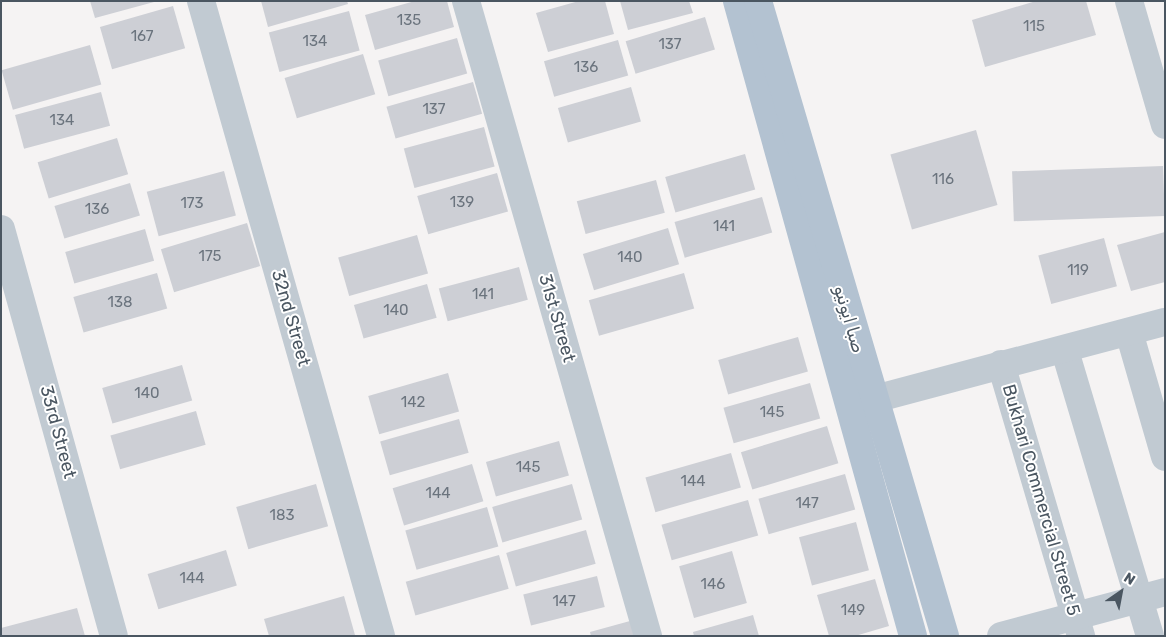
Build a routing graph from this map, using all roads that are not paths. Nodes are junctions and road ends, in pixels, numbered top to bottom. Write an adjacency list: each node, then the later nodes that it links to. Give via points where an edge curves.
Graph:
1 (201, 1): 19 (street, 32nd Street)
2 (466, 1): 20 (street, 31st Street)
3 (737, 1): 12 (main road, صبا ایونیو)
4 (758, 1): 12 (main road, صبا ایونیو)
5 (1129, 1): 6 (street)
6 (1165, 125)
7 (1, 229): 18 (street, 33rd Street)
8 (1165, 322): 9 (street)
9 (1129, 332): 10 (street); 13 (street)
10 (1065, 351): 11 (street); 15 (street)
11 (1001, 364): 12 (street); 16 (street, Bukhari Commercial Street 5)
12 (861, 402): 21 (main road, صبا ایونیو); 22 (main road, صبا ایونیو)
13 (1165, 457)
14 (1165, 592): 15 (street)
15 (1139, 599): 16 (street); 23 (street)
16 (1078, 626): 17 (street)
17 (1009, 634)
18 (114, 636)
19 (382, 636)
20 (648, 636)
21 (913, 636)
22 (945, 636)
23 (1150, 636)

